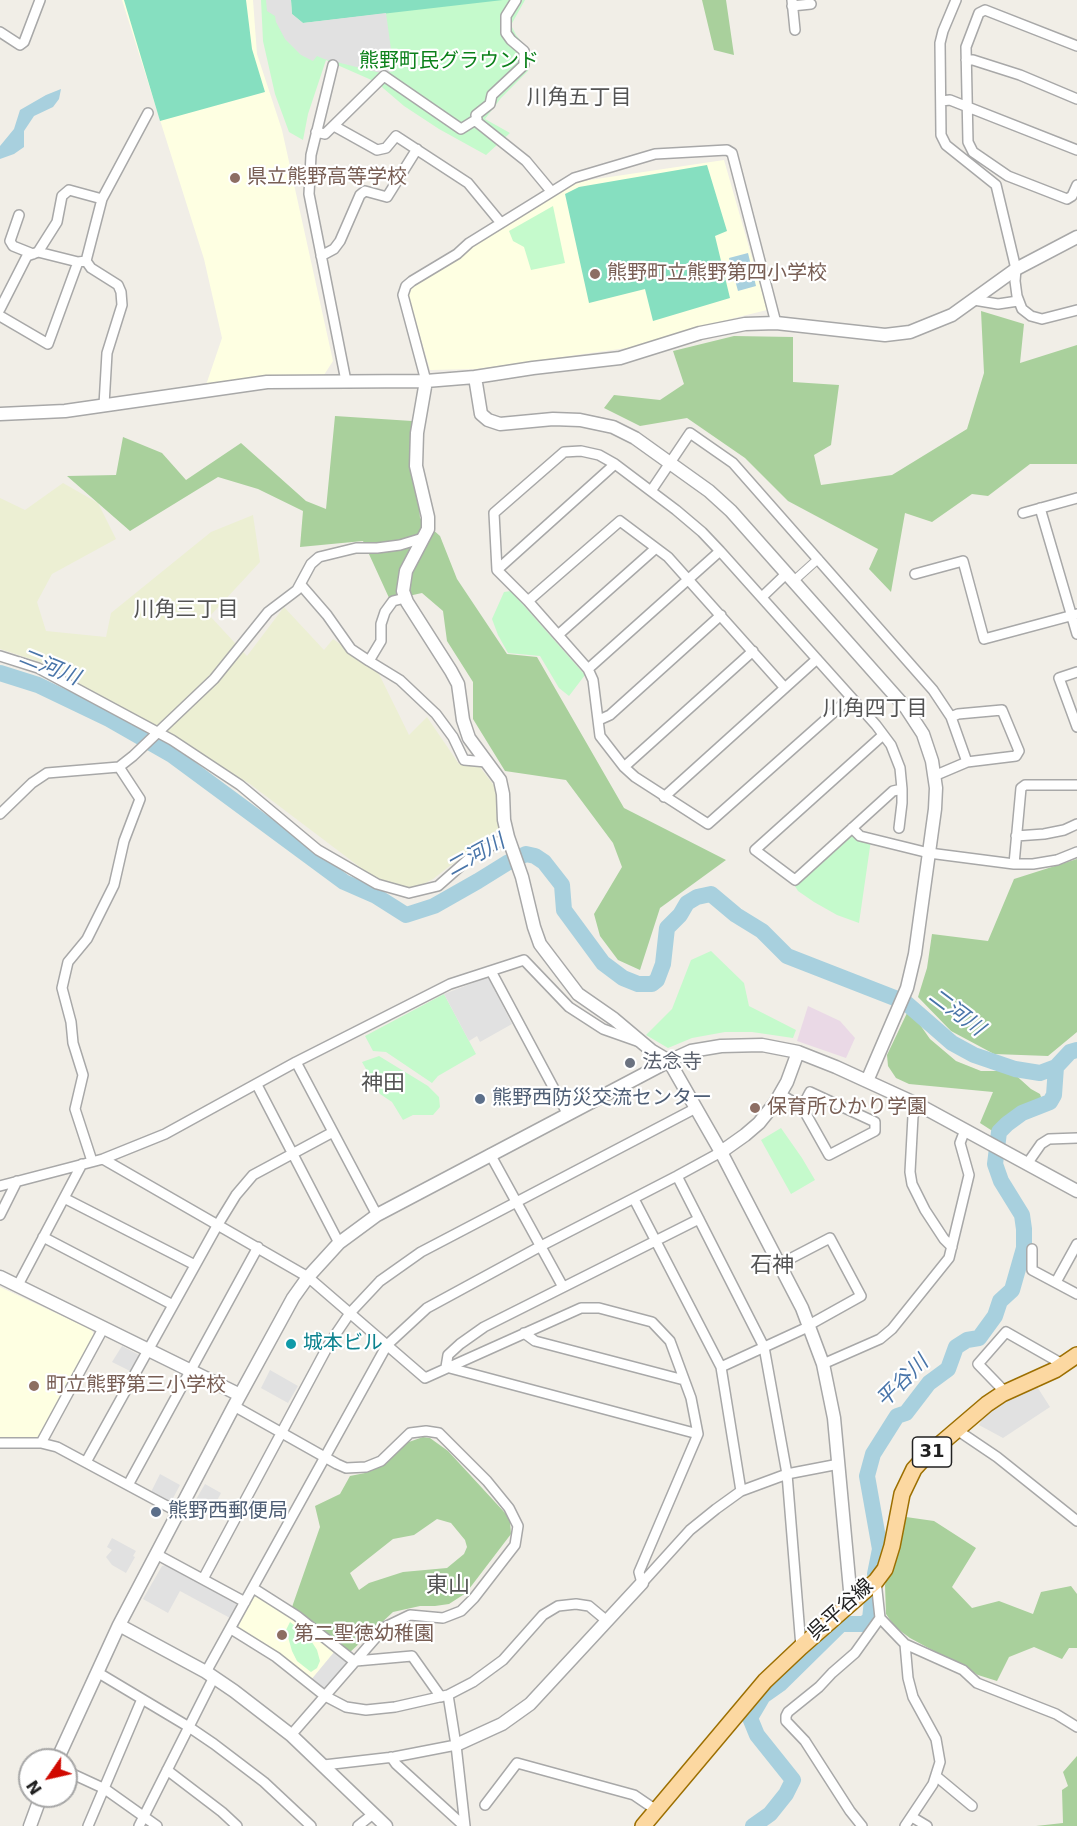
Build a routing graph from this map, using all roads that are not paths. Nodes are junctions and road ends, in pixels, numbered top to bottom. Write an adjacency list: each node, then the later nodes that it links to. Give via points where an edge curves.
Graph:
1 (40, 0): 7 (street, via 24,42 20,45)
2 (516, 0): 15 (street, via 506,16 506,33 524,51 524,64 492,95 490,104 476,115)
3 (956, 0): 12 (street, via 940,43)
4 (792, 3): 5 (street); 6 (street)
5 (811, 4)
6 (795, 30)
7 (0, 32)
8 (1077, 46): 9 (street, via 986,10 975,22)
9 (966, 60): 11 (street, via 1020,75); 13 (street)
10 (333, 65): 17 (street)
11 (1077, 99)
12 (941, 100): 13 (street); 29 (street, via 941,135 946,145 996,185)
13 (968, 107): 19 (street); 20 (street, via 973,152 1008,176 1066,199)
14 (148, 113): 22 (street)
15 (477, 119): 16 (street, via 461,129 384,76); 21 (street, via 526,161)
16 (334, 126): 17 (street, via 325,134); 18 (street, via 377,150 386,148 396,136)
17 (316, 132): 27 (street, via 309,194)
18 (417, 149): 24 (street, via 468,183); 27 (street, via 387,197 365,192 360,195 340,241)
19 (1077, 150)
20 (1077, 185)
21 (551, 191): 24 (street); 35 (street, via 573,178 655,154 727,150 732,153)
22 (102, 199): 26 (street, via 69,190 62,196 57,222); 28 (street)
23 (19, 215): 26 (street, via 10,241 13,246)
24 (501, 223): 38 (street, via 406,286 403,295)
25 (1077, 237): 29 (street)
26 (35, 253): 28 (street); 32 (street, via 27,256)
27 (321, 256): 37 (street)
28 (82, 262): 34 (street, via 48,344); 39 (street, via 118,285 121,292 122,305 107,353)
29 (1016, 268): 30 (street); 31 (street)
30 (974, 300): 31 (street, via 998,304); 35 (street, via 929,326 885,335)
31 (1018, 301): 33 (street, via 1031,316 1042,319)
32 (0, 309)
33 (1077, 310)
34 (0, 315)
35 (777, 323): 36 (street, via 745,324 700,333 620,358)
36 (475, 377): 38 (street); 41 (street, via 481,414 488,420 500,424 553,418 596,422 635,438)
37 (346, 381): 38 (street); 39 (street, via 267,382)
38 (426, 381): 47 (street, via 416,466 428,517)
39 (104, 405): 40 (street)
40 (0, 414)
41 (670, 462): 43 (street); 50 (street, via 690,433 733,463); 53 (street, via 731,511)
42 (615, 464): 43 (street); 51 (street); 51 (street, via 599,455 564,452 494,513)
43 (651, 491): 49 (street)
44 (1077, 498): 45 (street)
45 (1040, 508): 46 (street); 59 (street)
46 (1023, 513)
47 (423, 538): 55 (street, via 319,556 310,564); 57 (street, via 406,571)
48 (656, 548): 54 (street); 58 (street, via 620,521); 62 (street)
49 (720, 551): 54 (street); 56 (street)
50 (818, 560): 53 (street); 71 (street, via 933,690)
51 (497, 570): 58 (street)
52 (915, 573): 59 (street, via 963,561 984,639)
53 (792, 576): 56 (street); 80 (street, via 906,708 922,734)
54 (689, 579): 60 (street); 67 (street)
55 (301, 585): 66 (street, via 351,649); 74 (street, via 267,612 214,679)
56 (762, 597): 65 (street)
57 (405, 598): 66 (street, via 393,601 385,612 381,641); 76 (street, via 454,677 469,738)
58 (528, 601): 62 (street)
59 (1074, 614): 61 (street)
60 (721, 615): 63 (street); 72 (street, via 610,715)
61 (1077, 634)
62 (558, 635): 67 (street)
63 (753, 651): 69 (street); 79 (street)
64 (0, 656): 74 (street, via 38,668)
65 (817, 659): 69 (street); 70 (street)
66 (369, 661): 76 (street, via 400,680 436,714 464,760)
67 (588, 669): 72 (street)
68 (1077, 672): 73 (street, via 1059,678)
69 (785, 687): 83 (street)
70 (851, 697): 75 (street); 83 (street, via 708,824)
71 (951, 717): 77 (street); 77 (street, via 1002,710 1019,752 1016,756)
72 (599, 720): 79 (street, via 600,736)
73 (1077, 727)
74 (157, 734): 78 (street); 89 (street, via 240,785 318,850 377,884 409,894 438,885 471,856)
75 (883, 735): 82 (street, via 900,768); 86 (street, via 755,850 795,880)
76 (486, 762): 89 (street, via 500,780)
77 (967, 762): 80 (street)
78 (118, 767): 84 (street, via 47,773); 112 (street, via 140,799 108,901 87,939 68,962 62,988 83,1075 75,1109)
79 (624, 767): 83 (street)
80 (934, 776): 91 (street, via 935,809)
81 (1077, 785): 88 (street, via 1021,788)
82 (902, 789): 86 (street, via 893,790); 87 (street)
83 (664, 797)
84 (0, 814)
85 (1077, 824): 88 (street, via 1044,834)
86 (852, 828): 91 (street, via 860,836)
87 (899, 828)
88 (1016, 836): 92 (street)
89 (509, 842): 94 (street, via 540,944 578,994)
90 (1077, 852): 92 (street, via 1057,860)
91 (929, 854): 92 (street); 98 (street, via 907,988)
92 (1014, 864)
93 (491, 971): 94 (street, via 524,960 569,1007 603,1029); 97 (street, via 450,984); 104 (street)
94 (642, 1043): 96 (street)
95 (798, 1052): 96 (street, via 762,1045 721,1046 691,1051); 98 (street); 100 (street)
96 (669, 1061): 103 (street); 104 (street)
97 (296, 1062): 99 (street); 106 (street)
98 (867, 1080): 101 (street)
99 (257, 1085): 109 (street); 111 (street, via 165,1134)
100 (780, 1094): 102 (street); 108 (street, via 759,1123)
101 (919, 1105): 105 (street); 132 (street, via 913,1116 912,1184 924,1210)
102 (802, 1107): 102 (street, via 810,1092 875,1122 875,1131 829,1155)
103 (696, 1108): 108 (street); 121 (street)
104 (567, 1113): 110 (street)
105 (965, 1130): 114 (street); 132 (street, via 960,1143 969,1175)
106 (333, 1132): 109 (street); 123 (street)
107 (1077, 1138): 114 (street, via 1049,1139)
108 (721, 1152): 115 (street); 134 (street)
109 (292, 1153): 125 (street, via 254,1174); 128 (street)
110 (490, 1154): 121 (street); 123 (street)
111 (103, 1159): 112 (street); 125 (street)
112 (92, 1161): 113 (street)
113 (82, 1164): 116 (street); 119 (street)
114 (1027, 1164): 118 (street)
115 (677, 1176): 120 (street); 124 (street)
116 (17, 1181): 117 (street); 122 (street)
117 (0, 1186)
118 (1077, 1191)
119 (64, 1198): 126 (street); 135 (street)
120 (634, 1198): 127 (street); 130 (street)
121 (517, 1202): 130 (street); 143 (street, via 402,1264)
122 (0, 1215)
123 (377, 1215): 128 (street)
124 (699, 1219): 127 (street); 148 (street)
125 (217, 1226): 131 (street); 135 (street)
126 (44, 1237): 139 (street); 142 (street)
127 (656, 1240): 140 (street); 154 (street)
128 (339, 1243): 137 (street)
129 (1077, 1244): 138 (street)
130 (541, 1246): 140 (street); 147 (street, via 427,1308)
131 (258, 1247): 137 (street); 155 (street)
132 (952, 1247): 151 (street, via 940,1272 892,1329 880,1339)
133 (1032, 1249): 138 (street, via 1032,1270)
134 (780, 1264): 144 (street); 144 (street, via 830,1238 861,1296)
135 (195, 1265): 142 (street)
136 (0, 1277): 139 (street)
137 (308, 1277): 143 (street); 158 (street)
138 (1056, 1282): 141 (street)
139 (18, 1286): 145 (street)
140 (563, 1287): 153 (street, via 484,1327 448,1355)
141 (1077, 1294)
142 (173, 1305): 149 (street)
143 (350, 1313): 147 (street); 160 (street)
144 (810, 1325): 148 (street); 151 (street)
145 (104, 1327): 149 (street); 163 (street)
146 (524, 1333): 153 (street); 156 (street, via 535,1341); 156 (street, via 581,1308 599,1308 651,1323 670,1341)
147 (387, 1345): 153 (street, via 425,1378); 164 (street)
148 (764, 1347): 154 (street); 167 (street)
149 (149, 1349): 155 (street); 165 (street)
150 (1077, 1355): 152 (main road, 呉平谷線 / 31)
151 (823, 1364): 166 (street)
152 (1064, 1365): 157 (main road, 呉平谷線 / 31); 157 (street, via 1006,1332 978,1364)
153 (446, 1367): 161 (street)
154 (721, 1367): 169 (street)
155 (191, 1370): 158 (street); 168 (street)
156 (684, 1380): 161 (street)
157 (1006, 1393): 159 (main road, 呉平谷線 / 31)
158 (237, 1400): 160 (street); 170 (street)
159 (957, 1430): 171 (street); 174 (main road, 呉平谷線 / 31, via 914,1469 902,1494 885,1569)
160 (282, 1432): 164 (street); 173 (street)
161 (698, 1434): 175 (street, via 639,1572)
162 (0, 1443): 163 (street)
163 (41, 1443): 165 (street)
164 (325, 1456): 176 (street); 185 (street, via 346,1468 366,1467 381,1461 410,1433 439,1433 487,1481 509,1508 518,1527 515,1545 461,1611 443,1618 410,1615 385,1627)
165 (86, 1462): 168 (street)
166 (838, 1464): 167 (street); 177 (street)
167 (787, 1474): 169 (street); 184 (street)
168 (128, 1485): 170 (street)
169 (741, 1491): 175 (street, via 690,1530)
170 (178, 1512): 172 (street)
171 (1077, 1521)
172 (156, 1554): 173 (street); 181 (street)
173 (203, 1579): 178 (street)
174 (876, 1581): 177 (main road, 呉平谷線 / 31); 179 (street)
175 (642, 1583): 180 (street)
176 (253, 1588): 178 (street); 185 (street)
177 (851, 1601): 184 (main road, 呉平谷線 / 31)
178 (245, 1602): 182 (street)
179 (880, 1618): 183 (street); 219 (street, via 855,1653 786,1716)
180 (607, 1621): 189 (street, via 589,1606 558,1606 543,1616 503,1660 473,1682); 194 (street, via 530,1704 502,1724)
181 (119, 1625): 186 (street); 187 (street)
182 (231, 1629): 187 (street); 188 (street, via 276,1657)
183 (905, 1644): 192 (street, via 963,1670 977,1683 1056,1714); 199 (street, via 913,1697 936,1739 940,1762)
184 (801, 1647): 205 (main road, 呉平谷線 / 31, via 765,1681)
185 (355, 1661): 188 (street); 189 (street, via 412,1656)
186 (98, 1672): 190 (street); 195 (street)
187 (210, 1675): 191 (street); 193 (street)
188 (325, 1696): 189 (street, via 346,1707 366,1710); 193 (street)
189 (444, 1696): 194 (street)
190 (142, 1699): 191 (street); 201 (street)
191 (189, 1727): 198 (street); 214 (street, via 264,1782)
192 (1077, 1727)
193 (291, 1735): 197 (street)
194 (456, 1745): 196 (street); 217 (street)
195 (63, 1748)
196 (391, 1757): 197 (street); 217 (street)
197 (324, 1765): 206 (street)
198 (166, 1770): 207 (street); 213 (street)
199 (936, 1776): 203 (street); 208 (street)
200 (78, 1777): 201 (street)
201 (105, 1789): 207 (street); 210 (street)
202 (485, 1805): 205 (street, via 517,1763 634,1795)
203 (972, 1806)
204 (37, 1808): 209 (street)
205 (656, 1810): 218 (main road, 呉平谷線 / 31)
206 (373, 1814): 215 (street); 216 (street)
207 (144, 1815): 211 (street); 212 (street)
208 (912, 1816): 220 (street); 221 (street)
209 (30, 1826)
210 (88, 1826)
211 (139, 1826)
212 (157, 1826)
213 (237, 1826)
214 (311, 1826)
215 (358, 1826)
216 (386, 1826)
217 (464, 1826)
218 (643, 1826)
219 (862, 1826)
220 (905, 1826)
221 (927, 1826)

